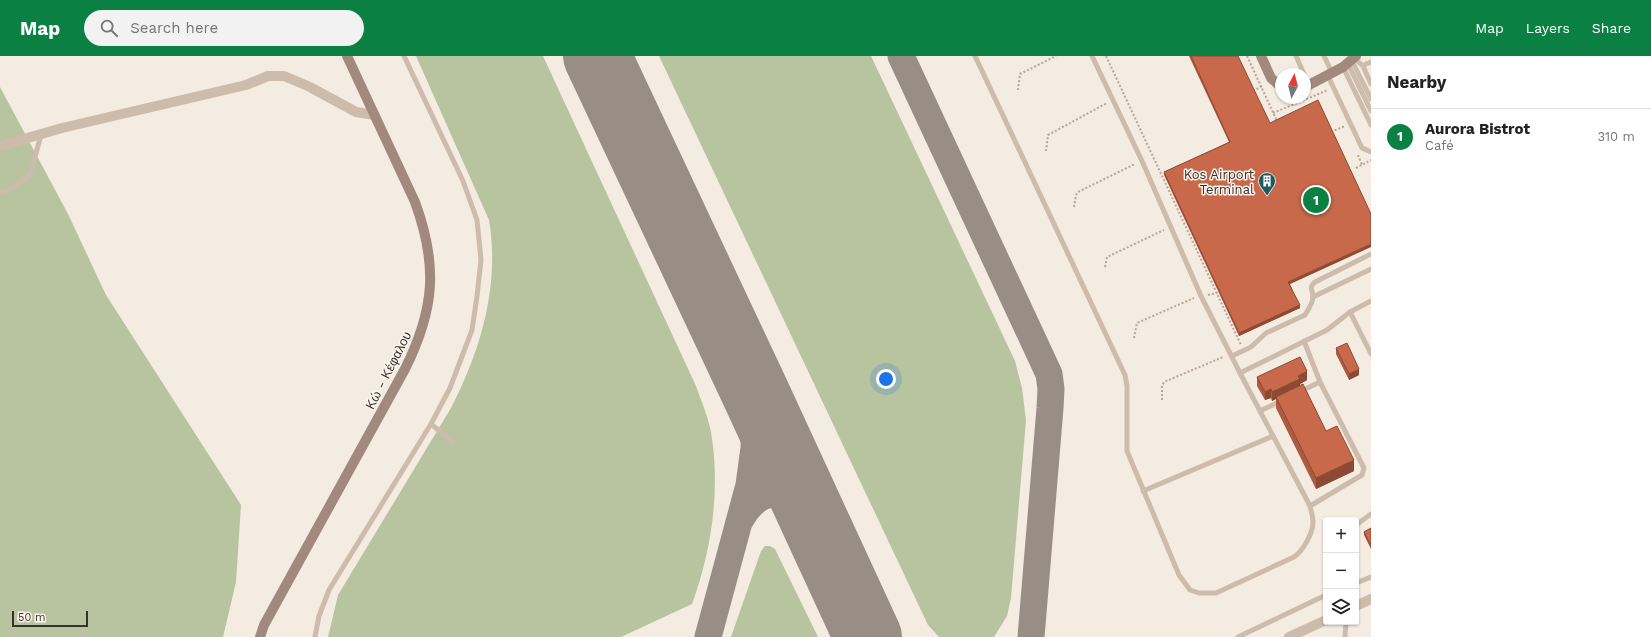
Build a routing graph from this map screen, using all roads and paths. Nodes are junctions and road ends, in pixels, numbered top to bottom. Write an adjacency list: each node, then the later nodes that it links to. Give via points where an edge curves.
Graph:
1 (347, 56): 22 (main road, Κώ - Κέφαλου)
2 (404, 56): 58 (lane, via 463,181 477,220 480,239 481,260 472,330 450,388)
3 (975, 56): 61 (lane, via 1125,374 1127,451)
4 (1056, 56): 17 (path, via 1020,74)
5 (1092, 56): 20 (lane)
6 (1106, 56): 18 (path)
7 (1247, 56): 23 (path)
8 (1261, 56): 14 (main road)
9 (1296, 56): 12 (lane)
10 (1324, 56): 13 (lane)
11 (1350, 61): 13 (main road); 16 (lane, via 1363,66); 19 (lane); 21 (lane); 24 (lane)
12 (1302, 68)
13 (1330, 75): 15 (main road); 30 (lane, via 1362,148)
14 (1275, 82)
15 (1311, 84)
16 (1371, 84)
17 (1018, 90)
18 (1124, 95): 20 (path); 31 (path)
19 (1371, 99)
20 (1112, 100): 29 (path, via 1048,135); 33 (lane)
21 (1371, 111)
22 (374, 115): 27 (street, via 356,112 284,76 268,76 246,85); 72 (main road, Κώ - Κέφαλου, via 424,226 428,245 430,284 424,323 405,369 264,625)
23 (1277, 121)
24 (1371, 125)
25 (1344, 126): 26 (path)
26 (1332, 132)
27 (41, 134): 28 (street); 35 (lane, via 30,175 8,191)
28 (0, 146)
29 (1046, 151)
30 (1371, 152)
31 (1152, 156): 33 (path); 37 (path)
32 (1371, 160): 34 (path)
33 (1142, 162): 36 (path, via 1078,192); 38 (lane)
34 (1356, 168)
35 (0, 192)
36 (1074, 207)
37 (1183, 220): 38 (path); 42 (path)
38 (1170, 226): 40 (path, via 1107,257); 43 (lane)
39 (1371, 254): 44 (lane, via 1315,282 1310,289)
40 (1105, 267)
41 (1371, 269): 44 (lane)
42 (1217, 293): 43 (path); 49 (path)
43 (1201, 296): 47 (path, via 1137,323); 51 (lane)
44 (1313, 297): 49 (lane, via 1305,315 1266,333)
45 (1371, 301): 46 (lane)
46 (1350, 312): 48 (lane, via 1327,330); 50 (lane)
47 (1134, 338)
48 (1304, 342): 52 (lane); 53 (lane)
49 (1244, 351): 51 (lane)
50 (1371, 354)
51 (1231, 355): 52 (lane); 56 (path, via 1164,382)
52 (1240, 373): 57 (lane)
53 (1320, 382): 54 (lane); 62 (lane, via 1361,461 1364,472 1362,476)
54 (1293, 395)
55 (1287, 398): 57 (lane)
56 (1162, 400)
57 (1260, 411): 59 (lane)
58 (431, 424): 60 (lane); 73 (lane, via 330,590 319,616)
59 (1273, 436): 61 (lane); 62 (lane)
60 (453, 442)
61 (1143, 491): 62 (lane, via 1179,575 1190,590 1203,594 1216,593 1298,554 1312,527)
62 (1310, 506)
63 (1371, 514): 64 (lane)
64 (1359, 523)
65 (1371, 577): 66 (lane)
66 (1359, 582)
67 (1323, 596): 74 (lane)
68 (1371, 599): 69 (street)
69 (1359, 605)
70 (1323, 621): 75 (street)
71 (1346, 625): 76 (lane)
72 (260, 637)
73 (315, 637)
74 (1238, 637)
75 (1289, 637)
76 (1345, 637)

